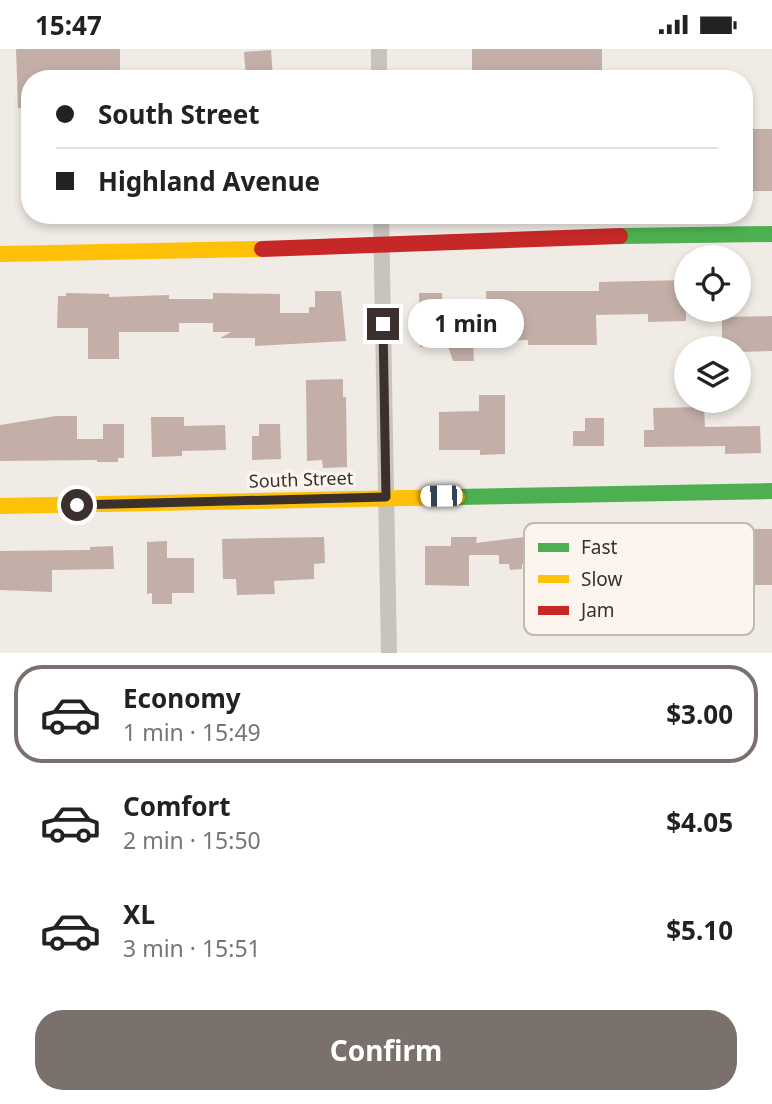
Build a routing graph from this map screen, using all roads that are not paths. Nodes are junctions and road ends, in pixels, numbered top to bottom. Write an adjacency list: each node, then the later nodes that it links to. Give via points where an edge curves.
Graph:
1 (379, 49): 2 (street)
2 (379, 70)
3 (381, 224): 5 (street)
4 (772, 234): 5 (street, via 694,233)
5 (382, 247): 6 (street); 8 (street)
6 (0, 254)
7 (772, 491): 8 (street, South Street)
8 (386, 497): 9 (street, South Street); 10 (street)
9 (0, 506)
10 (388, 653)

